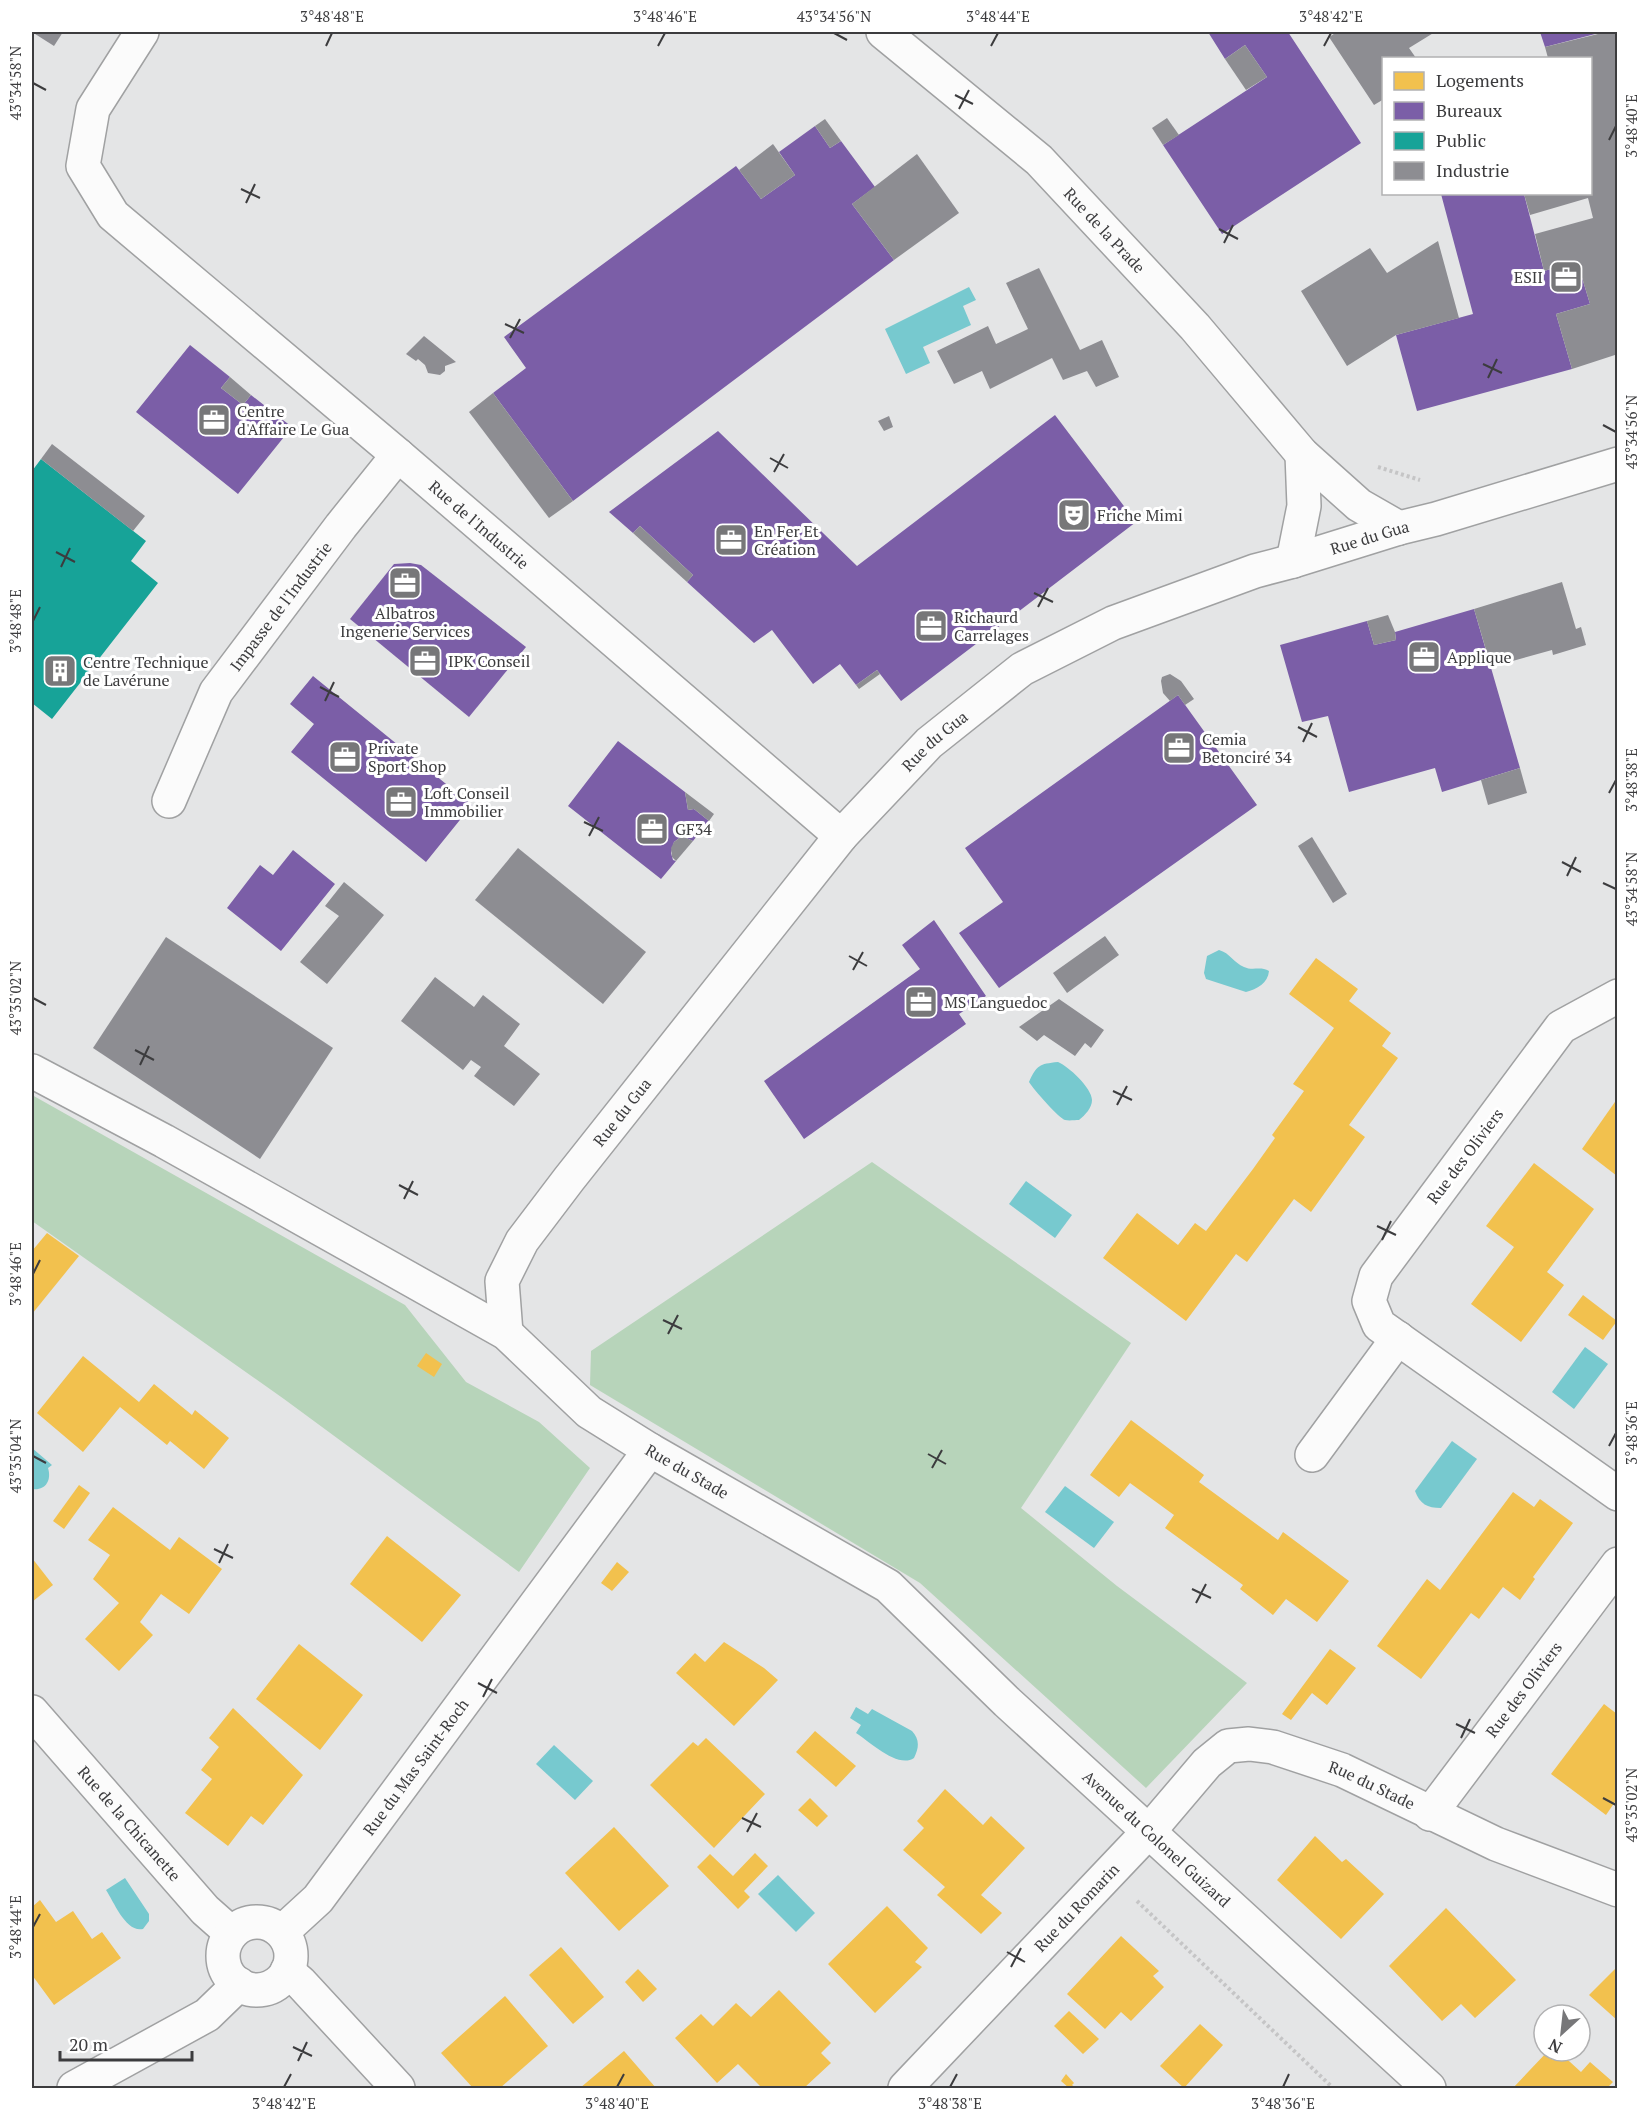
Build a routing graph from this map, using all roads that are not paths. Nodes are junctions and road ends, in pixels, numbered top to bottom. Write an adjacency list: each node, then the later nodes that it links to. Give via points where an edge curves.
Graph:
1 (142, 32): 4 (street, Rue de l'Industrie, via 93,109 83,166 113,214)
2 (883, 32): 3 (street, Rue de la Prade, via 1040,160 1195,327)
3 (1302, 454): 6 (street, Rue de la Prade, via 1359,505); 7 (street, via 1304,506)
4 (398, 455): 8 (street, Impasse de l'Industrie, via 216,692); 9 (street, Rue de l'Industrie)
5 (1617, 464): 6 (street, Rue du Gua)
6 (1399, 528): 7 (street, Rue du Gua)
7 (1293, 561): 9 (street, Rue du Gua, via 1113,623 1022,669 929,743)
8 (169, 801)
9 (841, 836): 12 (street, Rue du Gua, via 522,1240 502,1281)
10 (1617, 996): 13 (street, Rue des Oliviers, via 1561,1027 1376,1276 1369,1301 1379,1324)
11 (32, 1071): 12 (street, Rue du Stade)
12 (506, 1333): 14 (street, Rue du Stade, via 589,1412)
13 (1398, 1338): 15 (street); 16 (street, Rue des Oliviers)
14 (650, 1450): 18 (street, Rue du Stade); 23 (street, Rue du Mas Saint-Roch, via 318,1899)
15 (1312, 1455)
16 (1616, 1491)
17 (1617, 1564): 20 (street, Rue des Oliviers)
18 (888, 1586): 21 (street, Avenue du Colonel Guizard, via 1007,1702)
19 (32, 1712): 24 (street, Rue de la Chicanette, via 205,1910)
20 (1431, 1815): 21 (street, Rue du Stade, via 1342,1770 1273,1746 1249,1744 1228,1746 1207,1763); 22 (street, Rue du Stade)
21 (1150, 1830): 29 (street, Rue du Romarin); 30 (street, Avenue du Colonel Guizard)
22 (1617, 1890)
23 (282, 1932): 24 (street, via 273,1925 250,1922); 25 (street, via 291,1951)
24 (231, 1934): 26 (street, via 223,1955 230,1977)
25 (287, 1971): 26 (street, via 271,1987 249,1989); 28 (street)
26 (239, 1984): 27 (street, via 207,2015)
27 (74, 2088)
28 (398, 2088)
29 (905, 2088)
30 (1429, 2088)

